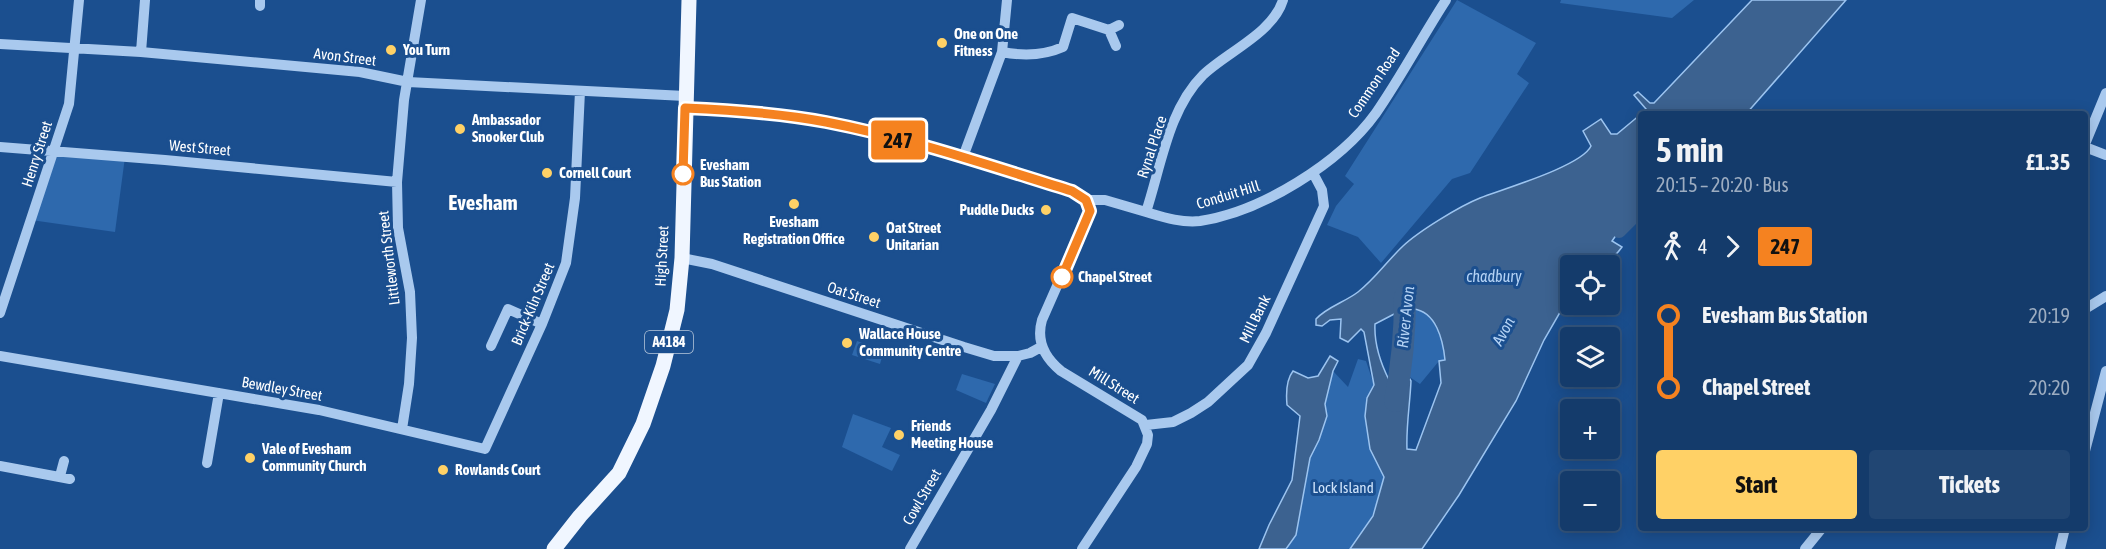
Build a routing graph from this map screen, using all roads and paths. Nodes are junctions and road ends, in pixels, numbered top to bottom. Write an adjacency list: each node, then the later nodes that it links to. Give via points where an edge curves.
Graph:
1 (79, 0): 12 (street, Henry Street)
2 (145, 0): 13 (street)
3 (421, 0): 15 (street, Littleworth Street)
4 (689, 0): 18 (main road, High Street / A4184)
5 (1007, 0): 14 (street)
6 (1283, 0): 28 (street, Rynal Place, via 1265,27 1202,76 1183,103 1166,142)
7 (1446, 0): 25 (street, Common Road, via 1375,114)
8 (1119, 25): 9 (street)
9 (1108, 30): 11 (street); 14 (street, via 1072,18 1063,46 1053,51 1029,55)
10 (0, 44): 12 (street, Avon Street)
11 (1116, 46)
12 (74, 48): 13 (street, Avon Street); 22 (street, Henry Street, via 69,104)
13 (141, 52): 15 (street, Avon Street, via 360,72)
14 (1002, 52): 24 (street)
15 (408, 82): 16 (street, Avon Street); 26 (street, Littleworth Street)
16 (580, 91): 18 (street, Avon Street); 33 (street, Brick-Kiln Street, via 566,263)
17 (2106, 93): 19 (street)
18 (685, 102): 24 (street, Avon Street, via 824,122); 29 (main road, High Street / A4184)
19 (2088, 138)
20 (2088, 146): 23 (street)
21 (0, 147): 22 (street, West Street)
22 (54, 151): 26 (street, West Street); 32 (street, Henry Street)
23 (2106, 155)
24 (963, 157): 27 (street, Avon Street, via 1072,191)
25 (1313, 173): 28 (street, Conduit Hill, via 1263,202 1200,221); 40 (street, Mill Bank, via 1323,190 1324,206 1248,365 1191,413 1173,422)
26 (397, 182): 41 (street, Littleworth Street, via 398,228 410,292 412,338)
27 (1086, 200): 28 (street, via 1105,200); 35 (street, via 1090,211 1040,326)
28 (1146, 212)
29 (682, 258): 37 (street, Oat Street, via 712,264 994,356); 49 (main road, High Street / A4184, via 677,310 643,424 619,473)
30 (2106, 296): 31 (street)
31 (2088, 307)
32 (0, 313)
33 (542, 324): 34 (street, via 508,309); 43 (street, Brick-Kiln Street)
34 (491, 346)
35 (1041, 347): 37 (street); 40 (street, Mill Street, via 1061,371)
36 (0, 356): 39 (street, Bewdley Street)
37 (1018, 356): 50 (street, Cowl Street)
38 (2106, 371): 42 (street)
39 (219, 393): 41 (street, Bewdley Street); 45 (street)
40 (1146, 425): 51 (street, Mill Street, via 1148,444)
41 (402, 429): 43 (street, Bewdley Street)
42 (2088, 440)
43 (485, 449)
44 (64, 461): 46 (street, via 65,477)
45 (207, 463)
46 (0, 466)
47 (1820, 531): 52 (street)
48 (2064, 531): 53 (street)
49 (554, 549)
50 (910, 549)
51 (1082, 549)
52 (1805, 549)
53 (2060, 549)

